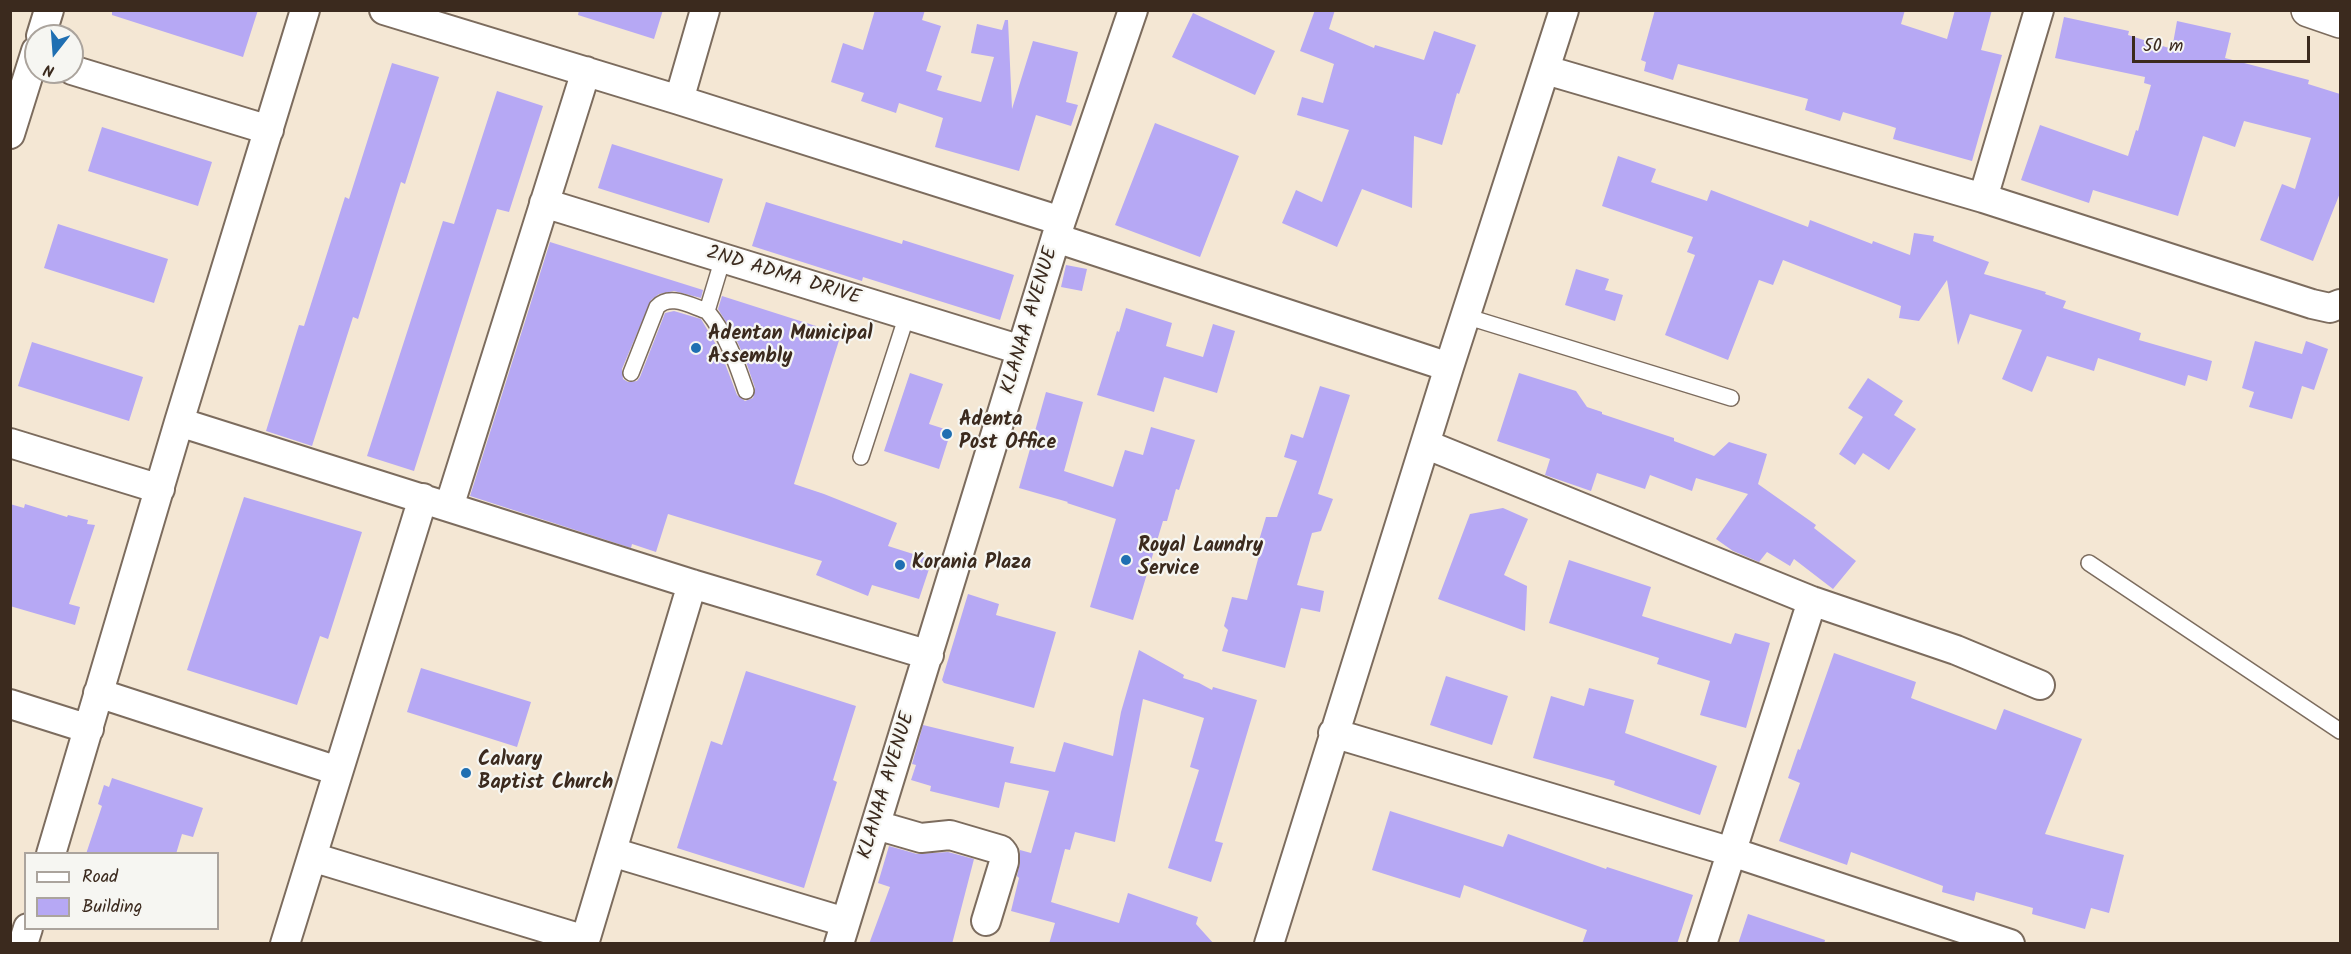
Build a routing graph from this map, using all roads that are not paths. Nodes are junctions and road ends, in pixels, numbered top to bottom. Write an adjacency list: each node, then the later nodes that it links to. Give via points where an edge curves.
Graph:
1 (49, 10): 10 (street)
2 (305, 10): 16 (street)
3 (384, 10): 12 (street)
4 (705, 10): 15 (street)
5 (1133, 10): 20 (street, KLANAA AVENUE)
6 (1564, 10): 11 (street)
7 (2039, 10): 18 (street)
8 (2308, 10): 9 (street)
9 (2340, 21)
10 (43, 24)
11 (1546, 70): 18 (street); 25 (street)
12 (586, 71): 15 (street); 19 (street)
13 (84, 74): 16 (street)
14 (24, 79): 17 (street)
15 (679, 100): 20 (street)
16 (269, 130): 31 (street)
17 (10, 134)
18 (1983, 198): 22 (street, via 2312,304 2330,308)
19 (544, 203): 21 (street, 2ND ADMA DRIVE); 36 (street)
20 (1059, 229): 26 (street, KLANAA AVENUE); 27 (street)
21 (723, 258): 23 (lane); 24 (street, 2ND ADMA DRIVE)
22 (2340, 304)
23 (707, 311): 28 (lane, via 670,299 663,301 657,307); 29 (lane, via 732,351)
24 (907, 315): 26 (street, 2ND ADMA DRIVE); 34 (lane)
25 (1465, 316): 27 (street); 30 (lane)
26 (1021, 350): 40 (street, KLANAA AVENUE)
27 (1449, 367): 33 (street)
28 (631, 372)
29 (746, 391)
30 (1731, 398)
31 (179, 422): 35 (street); 36 (street)
32 (10, 443): 35 (street)
33 (1425, 444): 39 (street); 46 (street)
34 (861, 457)
35 (160, 489): 42 (street)
36 (436, 502): 38 (street); 47 (street)
37 (2089, 563): 45 (lane)
38 (692, 584): 40 (street); 50 (street)
39 (1812, 601): 41 (street, via 1956,650); 51 (street)
40 (929, 655): 48 (street, KLANAA AVENUE)
41 (2040, 685)
42 (98, 693): 44 (street); 47 (street)
43 (10, 704): 44 (street)
44 (89, 729): 49 (street)
45 (2340, 731)
46 (1333, 733): 51 (street); 57 (street)
47 (338, 771): 52 (street)
48 (876, 825): 53 (street, via 921,838 950,835 1001,850 1004,862); 54 (street, KLANAA AVENUE)
49 (52, 852)
50 (612, 852): 54 (street); 55 (street)
51 (1732, 852): 58 (street); 59 (street)
52 (312, 857): 55 (street); 56 (street)
53 (986, 921)
54 (842, 933)
55 (585, 942)
56 (285, 944)
57 (1269, 944)
58 (1702, 944)
59 (2010, 944)

